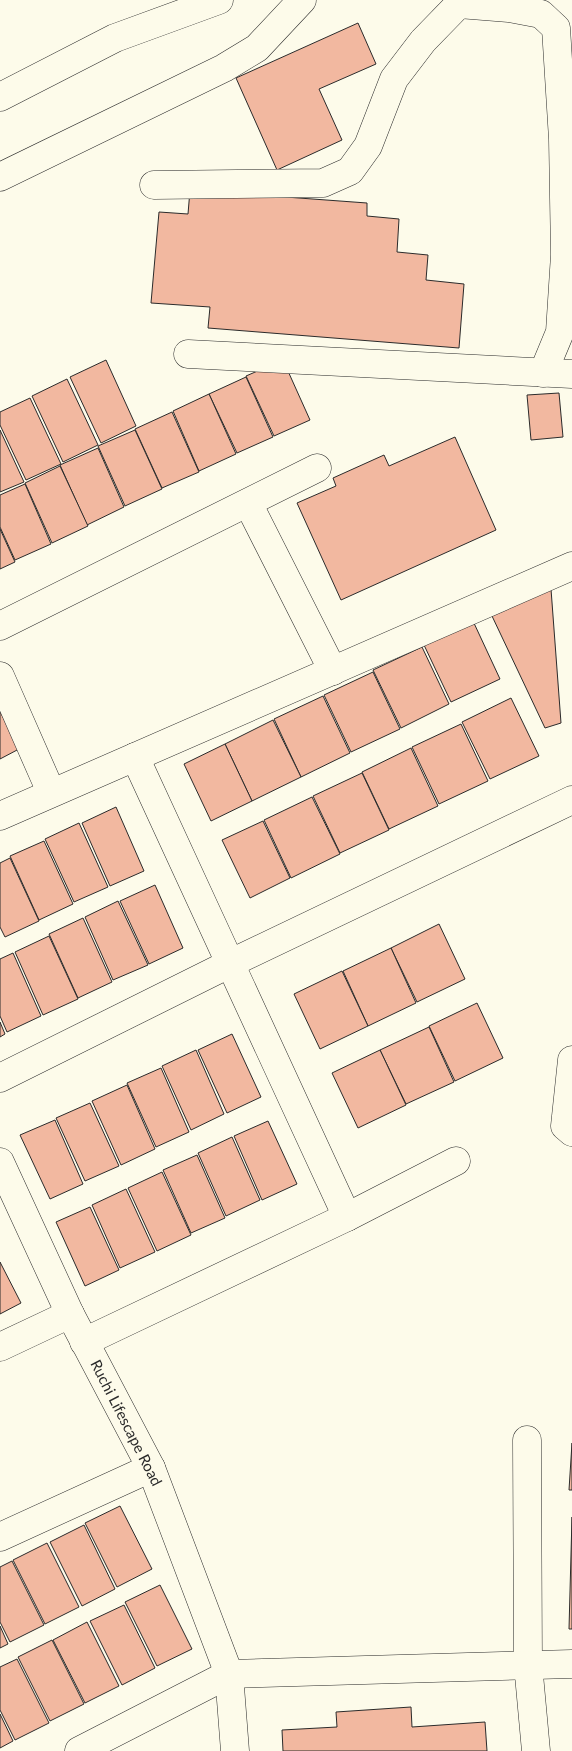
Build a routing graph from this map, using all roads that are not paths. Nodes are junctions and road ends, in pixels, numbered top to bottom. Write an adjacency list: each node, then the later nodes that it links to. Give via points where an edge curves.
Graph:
1 (219, 0): 4 (street, via 115,38)
2 (302, 0): 5 (street, via 257,48 224,68)
3 (459, 2): 6 (street, via 394,79 368,146 350,171 323,183); 8 (street, via 541,14 556,28 563,139 565,255 560,332)
4 (0, 97)
5 (0, 177)
6 (154, 185)
7 (188, 354): 8 (street)
8 (543, 373): 9 (street)
9 (572, 374)
10 (316, 468): 11 (street)
11 (248, 502): 13 (street); 14 (street)
12 (572, 566): 14 (street)
13 (0, 626)
14 (332, 671): 16 (street)
15 (0, 676): 17 (street)
16 (135, 757): 17 (street); 20 (street)
17 (51, 792): 19 (street)
18 (572, 800): 20 (street)
19 (0, 816)
20 (231, 963): 22 (street); 26 (street)
21 (572, 1060): 23 (street, via 565,1126)
22 (0, 1078)
23 (572, 1132)
24 (0, 1162): 27 (street, Ruchi Lifescape Road)
25 (456, 1162): 26 (street)
26 (347, 1217): 28 (street)
27 (70, 1314): 28 (street, Ruchi Lifescape Road); 29 (street)
28 (84, 1342): 31 (street, Ruchi Lifescape Road)
29 (0, 1347)
30 (527, 1440): 33 (street)
31 (151, 1468): 32 (street); 35 (street, Ruchi Lifescape Road)
32 (0, 1536)
33 (528, 1664): 34 (street); 35 (street); 38 (street)
34 (572, 1664)
35 (229, 1674): 36 (street); 37 (street, Ruchi Lifescape Road)
36 (80, 1751)
37 (235, 1751)
38 (536, 1751)

